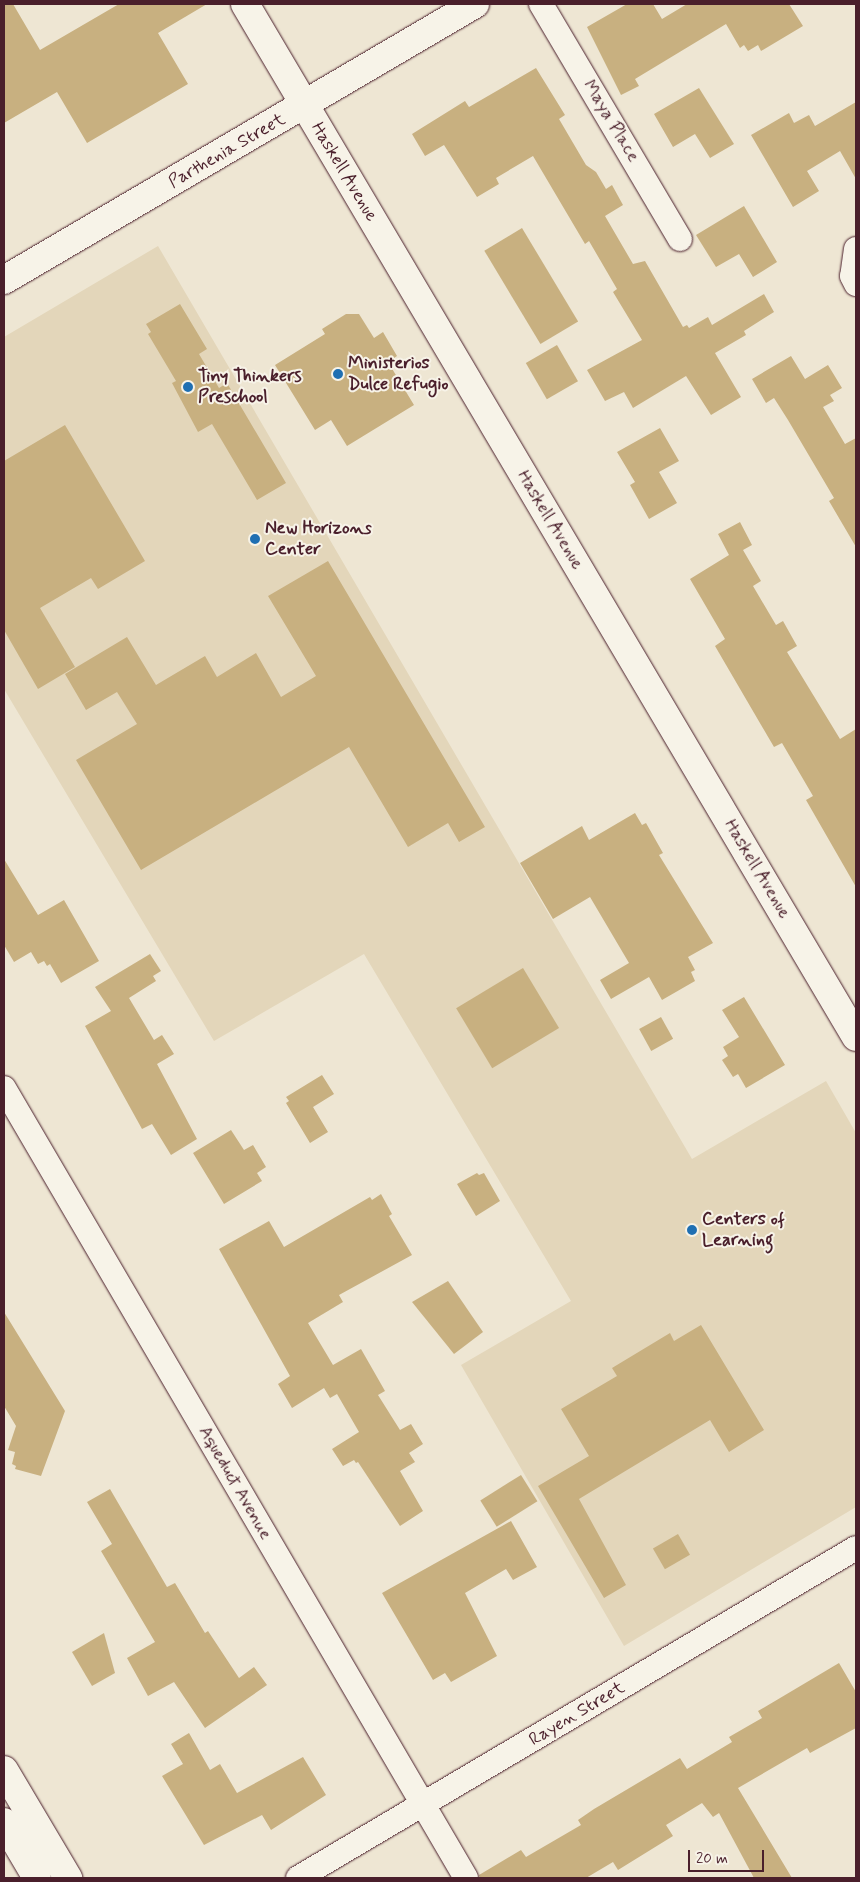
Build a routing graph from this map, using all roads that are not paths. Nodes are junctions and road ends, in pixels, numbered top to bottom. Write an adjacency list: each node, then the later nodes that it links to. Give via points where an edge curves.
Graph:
1 (245, 4): 4 (main road, Haskell Avenue)
2 (475, 4): 4 (main road, Parthenia Street)
3 (541, 4): 5 (street, Maya Place)
4 (305, 106): 7 (main road, Parthenia Street); 9 (main road, Haskell Avenue)
5 (680, 239)
6 (855, 251): 8 (street, via 852,276)
7 (4, 280)
8 (856, 284)
9 (856, 1037)
10 (4, 1088): 13 (street, Aqueduct Avenue)
11 (856, 1548): 13 (street, Rayen Street)
12 (4, 1770): 18 (main road)
13 (423, 1806): 19 (street, Rayen Street); 20 (street, Aqueduct Avenue)
14 (4, 1822): 17 (main road)
15 (4, 1852): 16 (main road)
16 (19, 1878)
17 (37, 1878)
18 (68, 1878)
19 (298, 1878)
20 (466, 1878)

